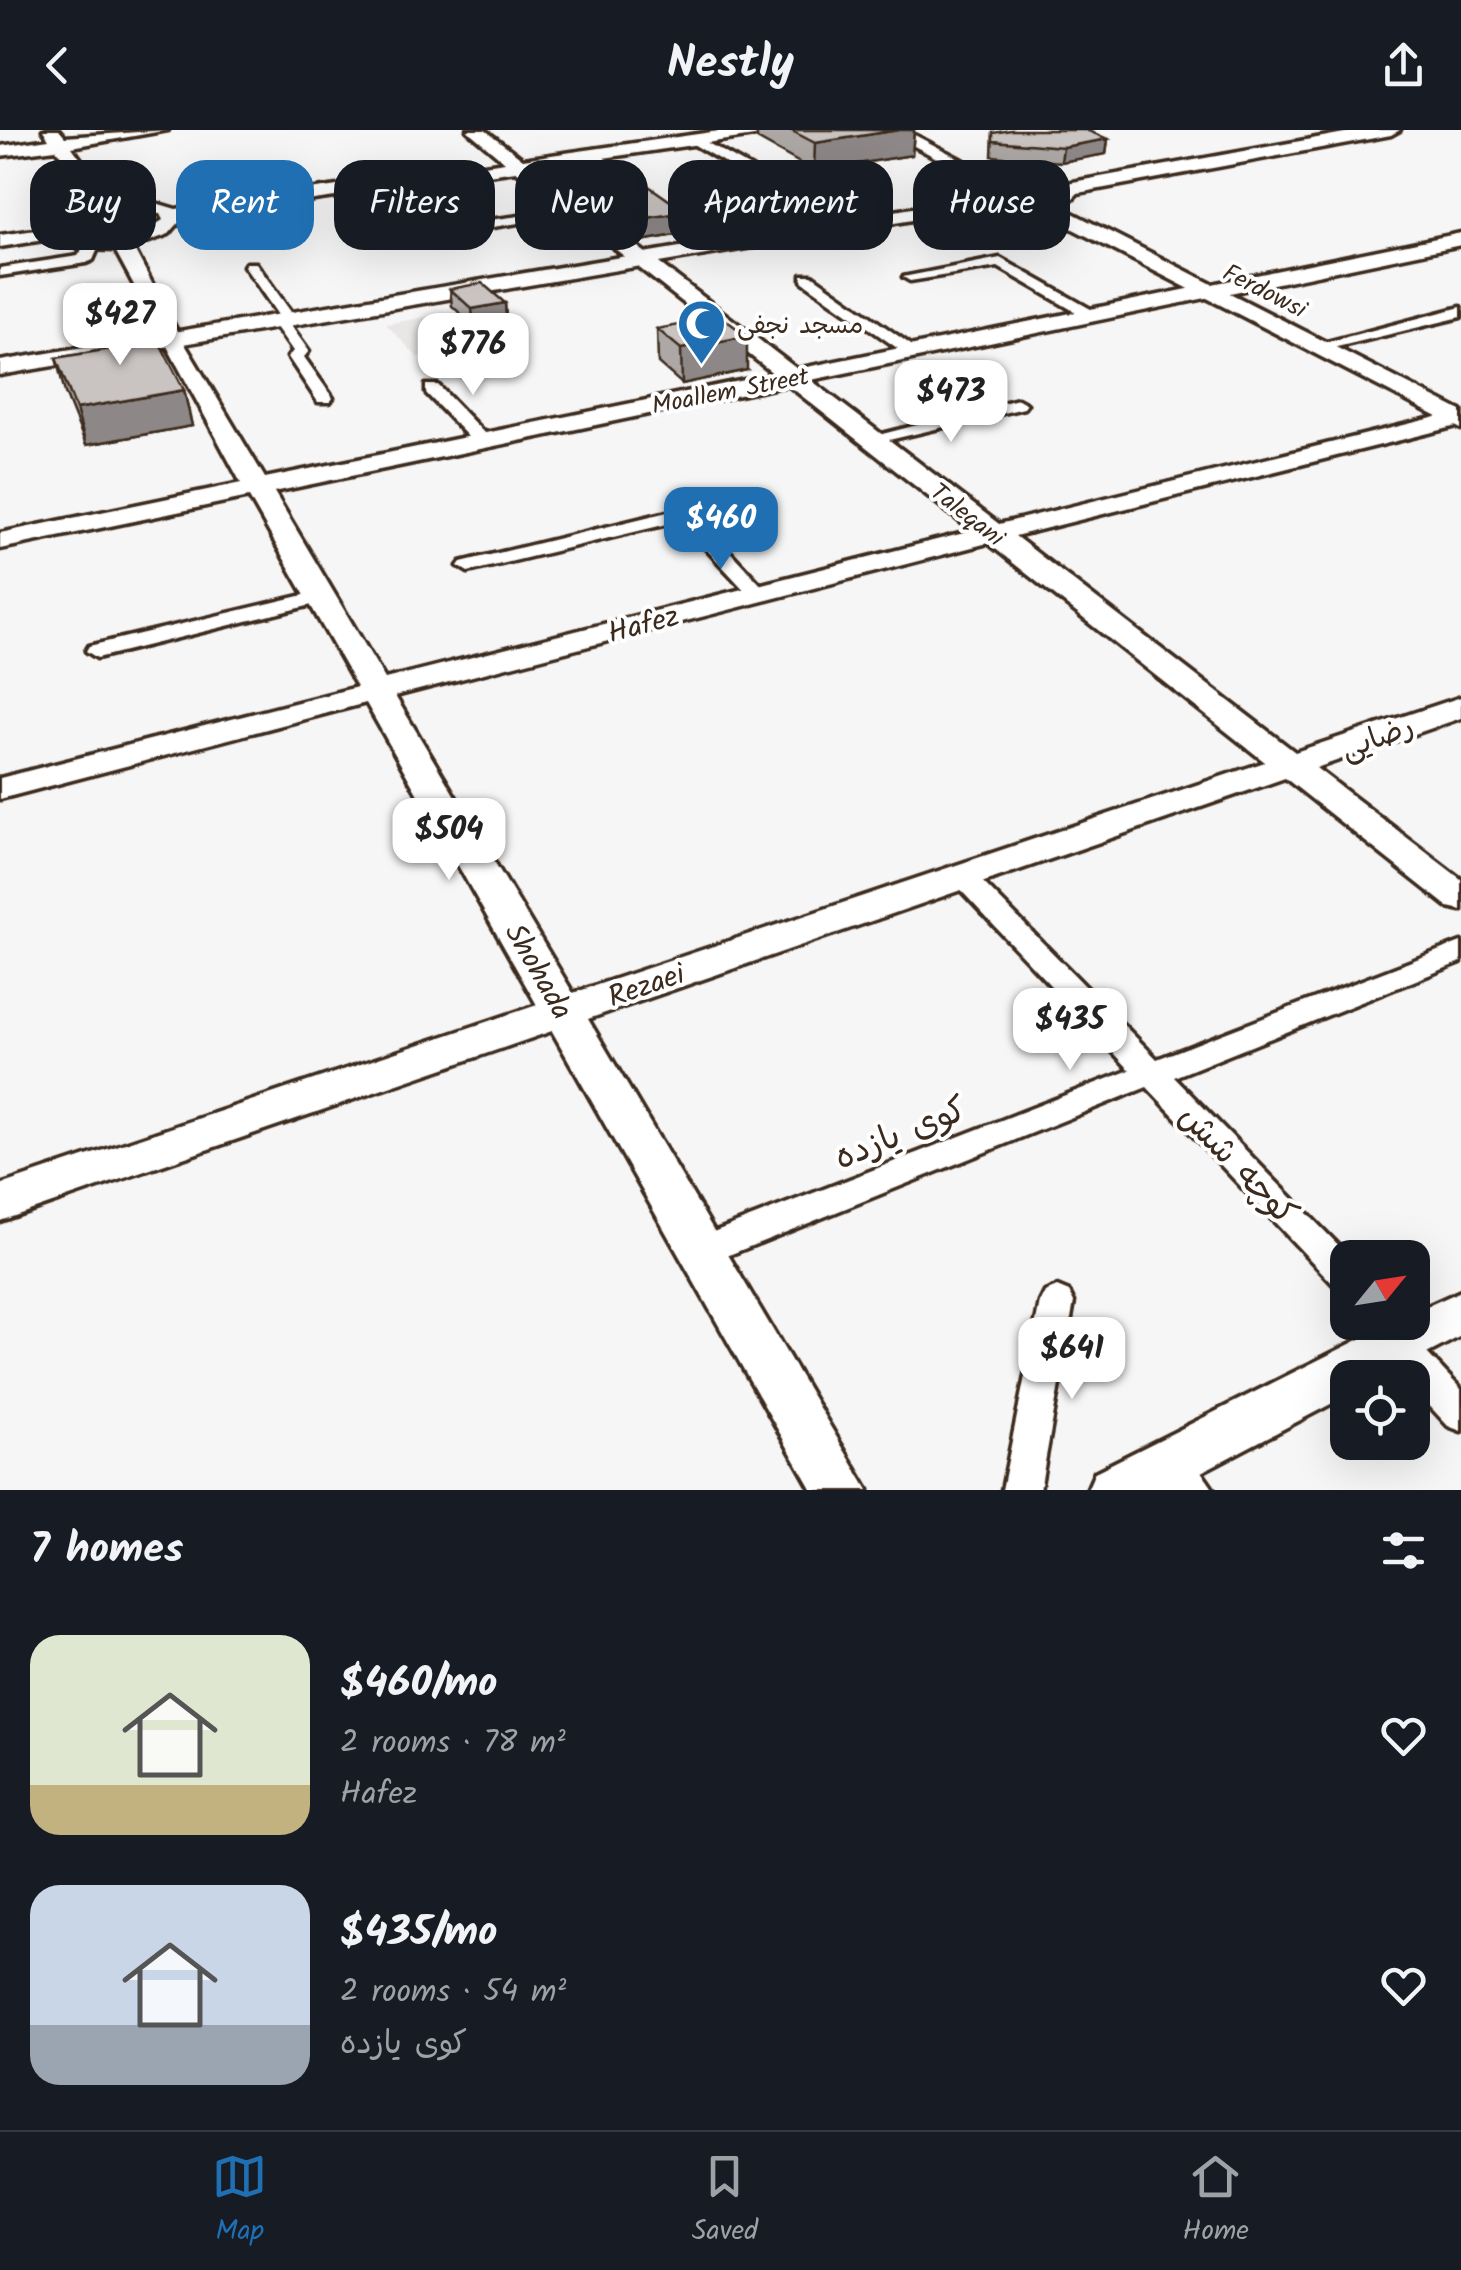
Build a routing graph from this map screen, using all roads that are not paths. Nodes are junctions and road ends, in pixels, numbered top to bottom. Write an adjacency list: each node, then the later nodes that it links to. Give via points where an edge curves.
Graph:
1 (160, 130): 7 (street)
2 (475, 130): 15 (street, Taleqani)
3 (761, 130): 8 (street)
4 (892, 130): 14 (street)
5 (1345, 130): 17 (main road)
6 (1391, 130): 18 (main road)
7 (55, 136): 9 (street); 11 (street)
8 (696, 140): 10 (street); 13 (street)
9 (0, 151)
10 (592, 155): 12 (street); 20 (street)
11 (72, 160)
12 (556, 160)
13 (730, 160)
14 (952, 160)
15 (515, 161)
16 (515, 166): 22 (street)
17 (1070, 183)
18 (1070, 183)
19 (156, 206): 22 (street)
20 (668, 209)
21 (913, 209): 32 (main road)
22 (173, 215): 24 (street, via 167,228)
23 (1070, 220): 37 (main road, Ferdowsi)
24 (156, 231)
25 (30, 236): 27 (street)
26 (1461, 240): 37 (street, Moallem Street)
27 (0, 241)
28 (668, 249): 32 (main road)
29 (97, 250): 34 (street, via 81,260)
30 (112, 250): 41 (street, Shohada)
31 (629, 250): 32 (street, Taleqani)
32 (637, 256): 40 (main road); 46 (street, Taleqani)
33 (251, 266): 40 (street)
34 (0, 272)
35 (910, 277): 39 (street, via 1000,262)
36 (807, 278): 43 (street)
37 (1208, 292): 39 (street, Moallem Street); 42 (main road, Ferdowsi)
38 (1461, 312): 42 (street)
39 (1091, 315): 43 (street, Moallem Street)
40 (281, 316): 41 (main road); 48 (street, via 301,351 296,357)
41 (168, 335): 44 (main road); 45 (main road); 53 (street, Shohada)
42 (1316, 346): 50 (main road, Ferdowsi)
43 (912, 352): 46 (street, Moallem Street)
44 (0, 360)
45 (0, 368)
46 (792, 378): 51 (street, Taleqani); 52 (street, Moallem Street)
47 (432, 389): 52 (street)
48 (324, 398)
49 (1018, 404): 51 (street)
50 (1460, 419): 54 (street, Hafez)
51 (872, 439): 54 (street, Taleqani)
52 (480, 440): 53 (street, Moallem Street)
53 (257, 488): 55 (street, Moallem Street); 58 (street, Shohada)
54 (996, 536): 57 (street, Hafez); 62 (street, Taleqani)
55 (0, 541)
56 (468, 566): 57 (street, via 684,514)
57 (756, 592): 60 (street, Hafez)
58 (321, 597): 59 (street); 60 (street, Shohada)
59 (96, 651)
60 (377, 693): 63 (street, Hafez); 67 (street, Shohada)
61 (1461, 708): 62 (street, رضایی)
62 (1293, 767): 64 (street, Rezaei); 65 (street, Taleqani)
63 (0, 789)
64 (964, 878): 67 (street, Rezaei); 68 (street, کوچه شش)
65 (1461, 898)
66 (1461, 951): 68 (street, کوی یازده)
67 (564, 1013): 69 (street, Rezaei); 70 (street, Shohada)
68 (1152, 1073): 70 (street, کوی یازده); 71 (street, کوچه شش)
69 (0, 1203)
70 (702, 1251): 79 (street, Shohada)
71 (1330, 1258)
72 (1057, 1302): 80 (street)
73 (1461, 1312): 74 (street)
74 (1430, 1323)
75 (1390, 1340): 78 (street)
76 (1402, 1340): 77 (street)
77 (1461, 1414)
78 (1183, 1475): 81 (street)
79 (841, 1490)
80 (1021, 1490)
81 (1114, 1490)

